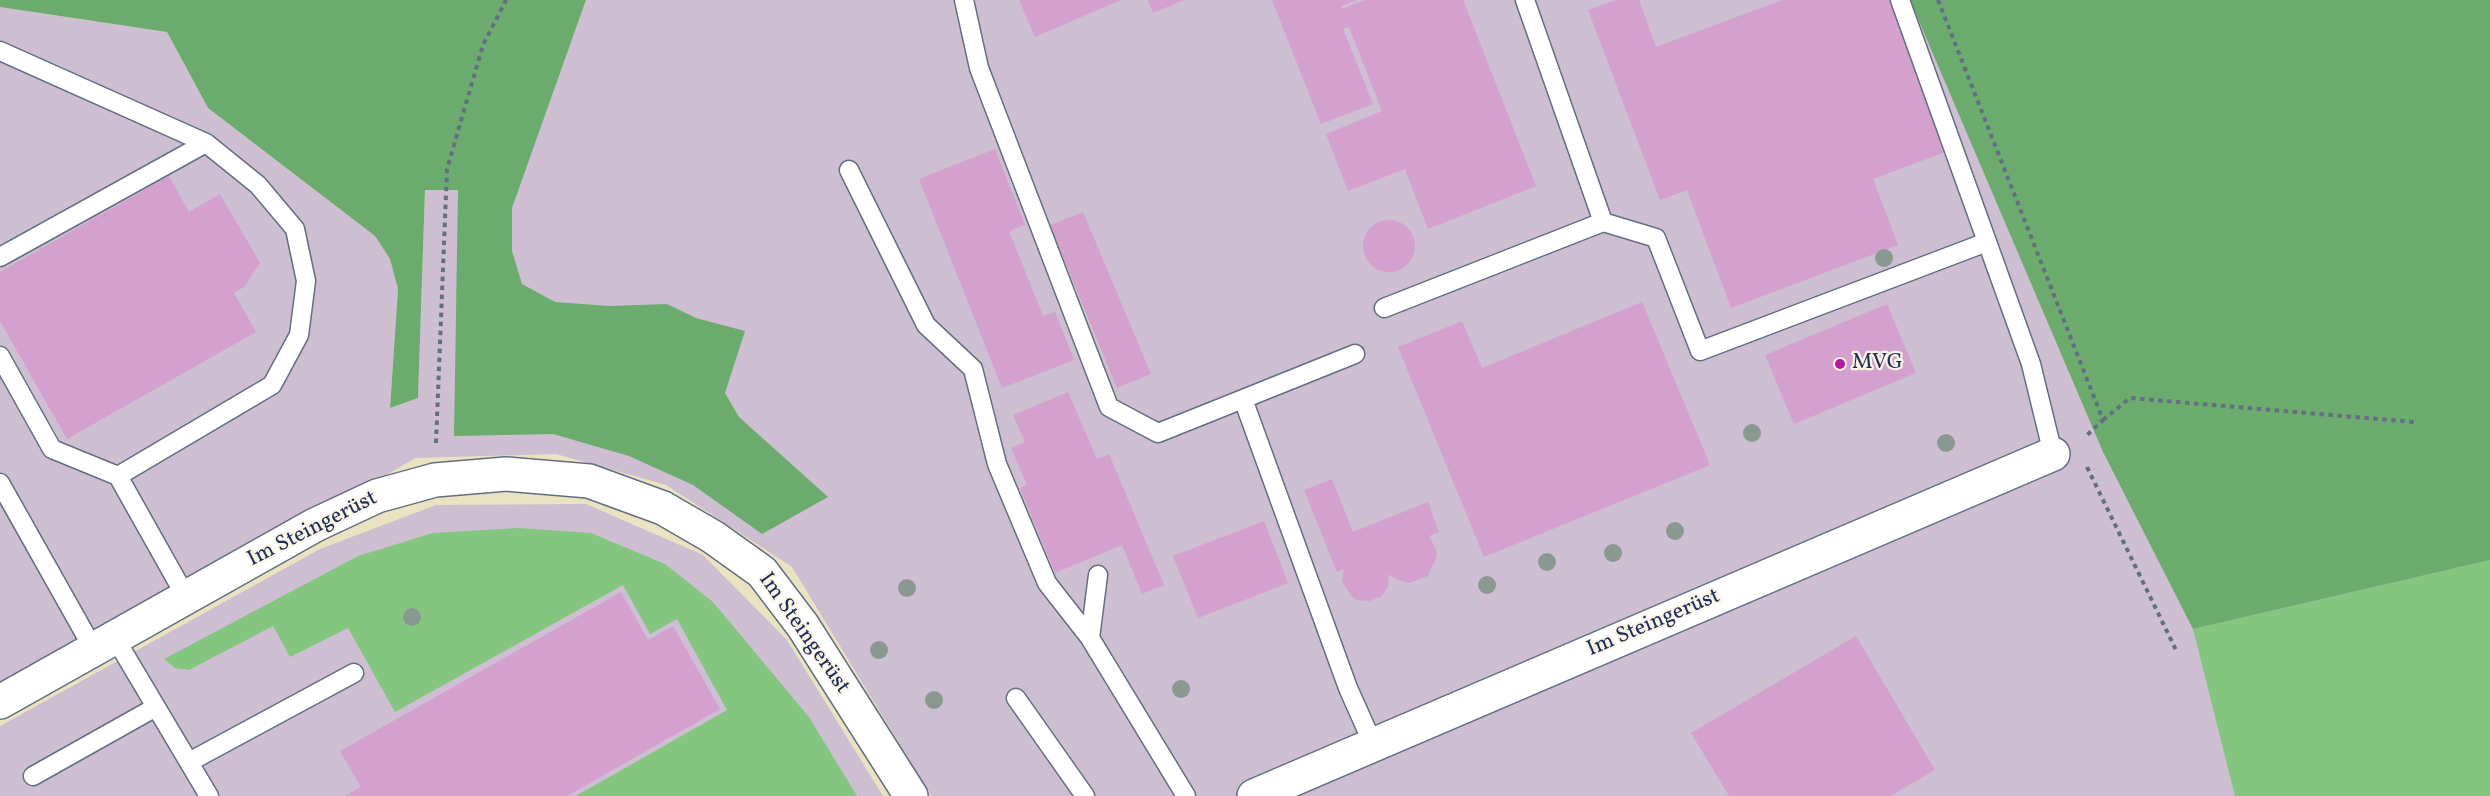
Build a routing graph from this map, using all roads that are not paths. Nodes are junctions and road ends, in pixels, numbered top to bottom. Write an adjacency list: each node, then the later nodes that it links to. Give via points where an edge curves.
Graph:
1 (964, 0): 13 (lane, via 979,68 1109,407 1158,433)
2 (1525, 0): 7 (lane)
3 (1900, 0): 8 (lane)
4 (0, 51): 5 (lane)
5 (206, 143): 9 (lane); 15 (lane, via 258,185 295,229 306,280 299,335 272,385)
6 (849, 170): 19 (lane, via 926,325 973,369 997,464 1047,583)
7 (1603, 222): 8 (lane, via 1656,238 1700,351); 10 (lane)
8 (1987, 242): 14 (lane)
9 (0, 257)
10 (1384, 308)
11 (1355, 354): 13 (lane)
12 (0, 356): 15 (lane, via 52,448)
13 (1243, 399): 25 (lane, via 1348,688)
14 (2065, 449): 25 (street, Im Steingerüst)
15 (118, 476): 18 (lane)
16 (0, 483): 20 (lane)
17 (1098, 575): 19 (lane)
18 (186, 597): 20 (street, Im Steingerüst); 29 (street, Im Steingerüst, via 315,525 377,496 435,480 506,474 589,481 663,508 762,572 803,626)
19 (1090, 638): 31 (lane)
20 (104, 644): 23 (street, Im Steingerüst); 24 (lane)
21 (354, 673): 26 (lane)
22 (1016, 698): 30 (lane)
23 (0, 702)
24 (156, 707): 26 (lane); 27 (lane)
25 (1373, 744): 32 (street, Im Steingerüst)
26 (189, 762): 28 (lane)
27 (33, 776)
28 (209, 796)
29 (911, 796)
30 (1085, 796)
31 (1186, 796)
32 (1254, 796)

